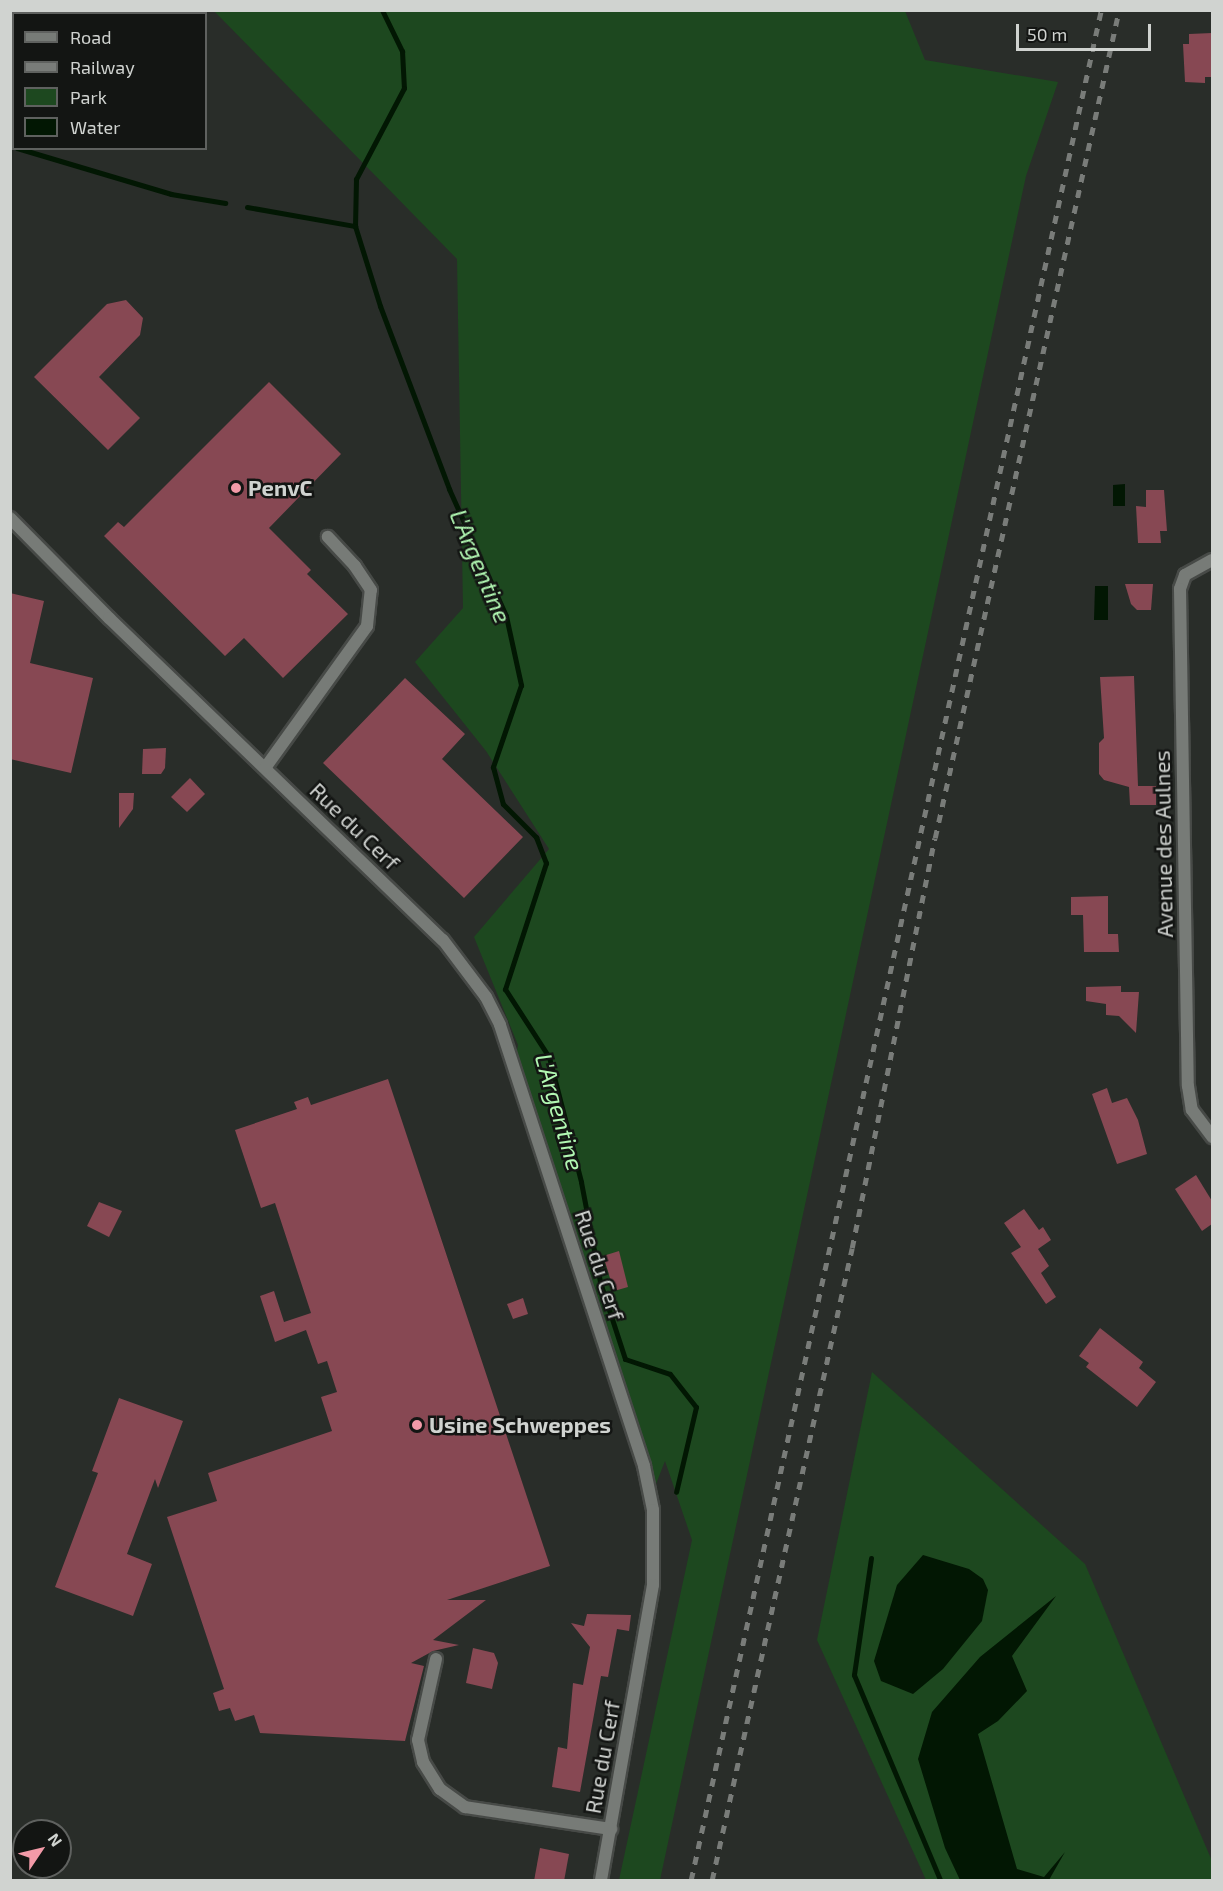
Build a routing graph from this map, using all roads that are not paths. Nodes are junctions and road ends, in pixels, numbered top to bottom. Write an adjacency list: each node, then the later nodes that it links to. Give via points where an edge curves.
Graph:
1 (10, 518): 4 (street, Rue du Cerf)
2 (328, 537): 4 (street, via 371,590 367,626)
3 (1212, 560): 5 (street, Avenue des Aulnes, via 1185,575 1180,589 1188,1086 1192,1110)
4 (265, 768): 7 (street, Rue du Cerf, via 443,940 486,997 500,1025 633,1432 653,1510 656,1546 653,1585)
5 (1212, 1137)
6 (436, 1659): 7 (street, Rue du Cerf, via 418,1740 423,1762 440,1789 465,1807)
7 (611, 1829): 8 (street, Rue du Cerf)
8 (601, 1881)

